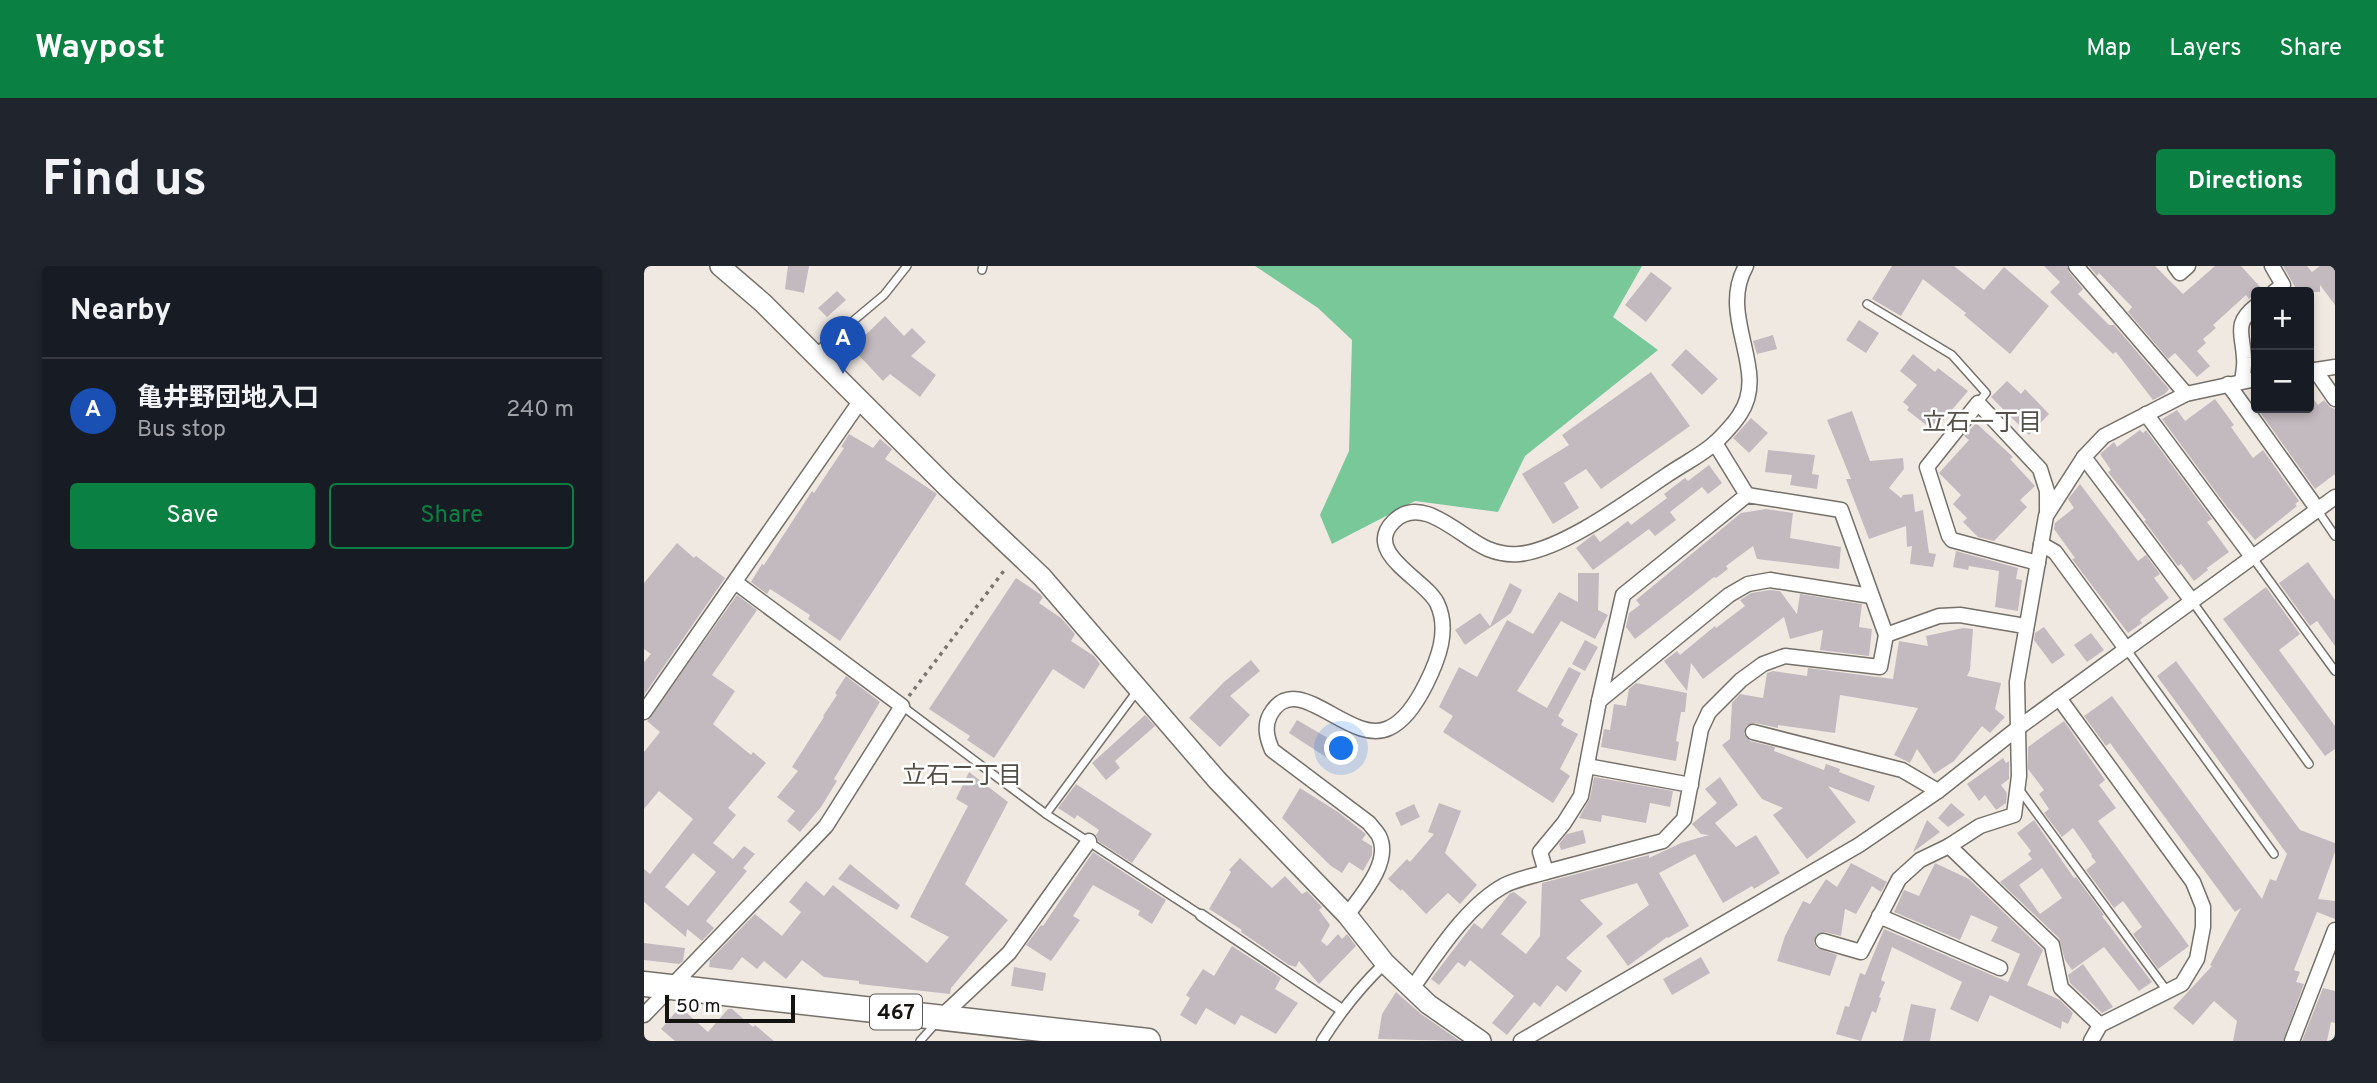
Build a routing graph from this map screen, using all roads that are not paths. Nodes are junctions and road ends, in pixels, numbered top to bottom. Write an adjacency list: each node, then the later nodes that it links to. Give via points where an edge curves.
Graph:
1 (720, 266): 11 (street)
2 (907, 266): 11 (lane, via 884,295)
3 (1746, 266): 21 (street, via 1735,306 1750,379 1749,396)
4 (2076, 266): 16 (street)
5 (2175, 266): 6 (street, via 2180,273)
6 (2188, 266)
7 (2272, 266): 8 (street)
8 (2280, 287)
9 (1867, 304): 19 (lane, via 1952,355 1986,393)
10 (2251, 310): 15 (street, via 2239,334)
11 (813, 355): 18 (street)
12 (2335, 367): 13 (street)
13 (2314, 370)
14 (2314, 373): 17 (street)
15 (2242, 381): 16 (street); 25 (street)
16 (2186, 394): 20 (street)
17 (2335, 399)
18 (861, 400): 31 (street); 38 (street, via 1067,604)
19 (1978, 403): 26 (street, via 2039,469 2048,491); 30 (street, via 1927,467 1949,536)
20 (2146, 414): 22 (street, via 2104,436); 29 (street)
21 (1715, 443): 23 (street); 56 (street, via 1597,522 1539,550 1499,553 1425,513 1405,514 1389,528 1385,546 1389,554 1431,594 1441,617 1440,652 1422,692 1398,722 1376,732 1353,727 1311,702 1290,699 1278,705 1266,727 1272,750 1369,823 1381,838 1382,858 1371,884)
22 (2084, 457): 26 (street); 33 (street)
23 (1747, 495): 32 (street, via 1841,510); 40 (street, via 1623,595)
24 (2335, 497): 25 (street)
25 (2318, 510): 27 (lane); 29 (street)
26 (2046, 516): 28 (street)
27 (2335, 536)
28 (2041, 544): 30 (street); 36 (street, via 2055,552)
29 (2253, 558): 33 (street); 37 (lane)
30 (2038, 563): 34 (street)
31 (735, 582): 41 (street); 42 (street)
32 (1871, 596): 35 (street); 40 (street, via 1770,580 1748,584)
33 (2192, 601): 36 (street); 45 (lane)
34 (2025, 626): 35 (street, via 1939,616); 43 (street, via 2017,682)
35 (1886, 635): 47 (street, via 1880,667 1785,656 1752,672 1709,712 1700,729)
36 (2127, 650): 39 (street); 53 (lane)
37 (2335, 671)
38 (1139, 689): 50 (lane); 56 (street, via 1217,780)
39 (2059, 698): 43 (street); 65 (street, via 2193,882 2203,907 2197,958 2182,984)
40 (1599, 701): 46 (street)
41 (902, 706): 50 (lane); 63 (street, via 826,826)
42 (644, 712)
43 (2018, 728): 48 (street); 49 (street)
44 (1754, 732): 49 (street, via 1902,771)
45 (2309, 764)
46 (1587, 766): 47 (street); 54 (street, via 1581,796 1540,852)
47 (1691, 785): 54 (street, via 1684,819 1663,841)
48 (2018, 787): 52 (street, via 2014,815 1980,827); 65 (lane)
49 (1938, 791): 75 (street, via 1859,845)
50 (1046, 814): 51 (lane)
51 (1088, 841): 55 (lane); 68 (street, via 1009,953)
52 (1949, 846): 57 (street, via 1920,860 1899,878); 69 (street, via 2052,945 2061,988)
53 (2274, 854)
54 (1546, 872): 64 (street, via 1506,885 1487,898 1457,928)
55 (1201, 915): 66 (street)
56 (1347, 915): 60 (street)
57 (1879, 916): 59 (street, via 1861,952); 61 (street)
58 (2335, 930): 77 (street)
59 (1823, 941)
60 (1385, 963): 64 (street); 66 (street)
61 (2000, 968)
62 (644, 984): 63 (highway, 467)
63 (671, 988): 67 (street); 68 (highway, 467)
64 (1411, 990): 74 (street)
65 (2167, 991): 69 (street)
66 (1342, 1010): 73 (street)
67 (644, 1015)
68 (941, 1017): 70 (highway, 467); 71 (lane)
69 (2100, 1025): 76 (street)
70 (1085, 1037): 72 (highway, 467)
71 (920, 1041)
72 (1148, 1041)
73 (1322, 1041)
74 (1481, 1041)
75 (1521, 1041)
76 (2091, 1041)
77 (2292, 1041)

